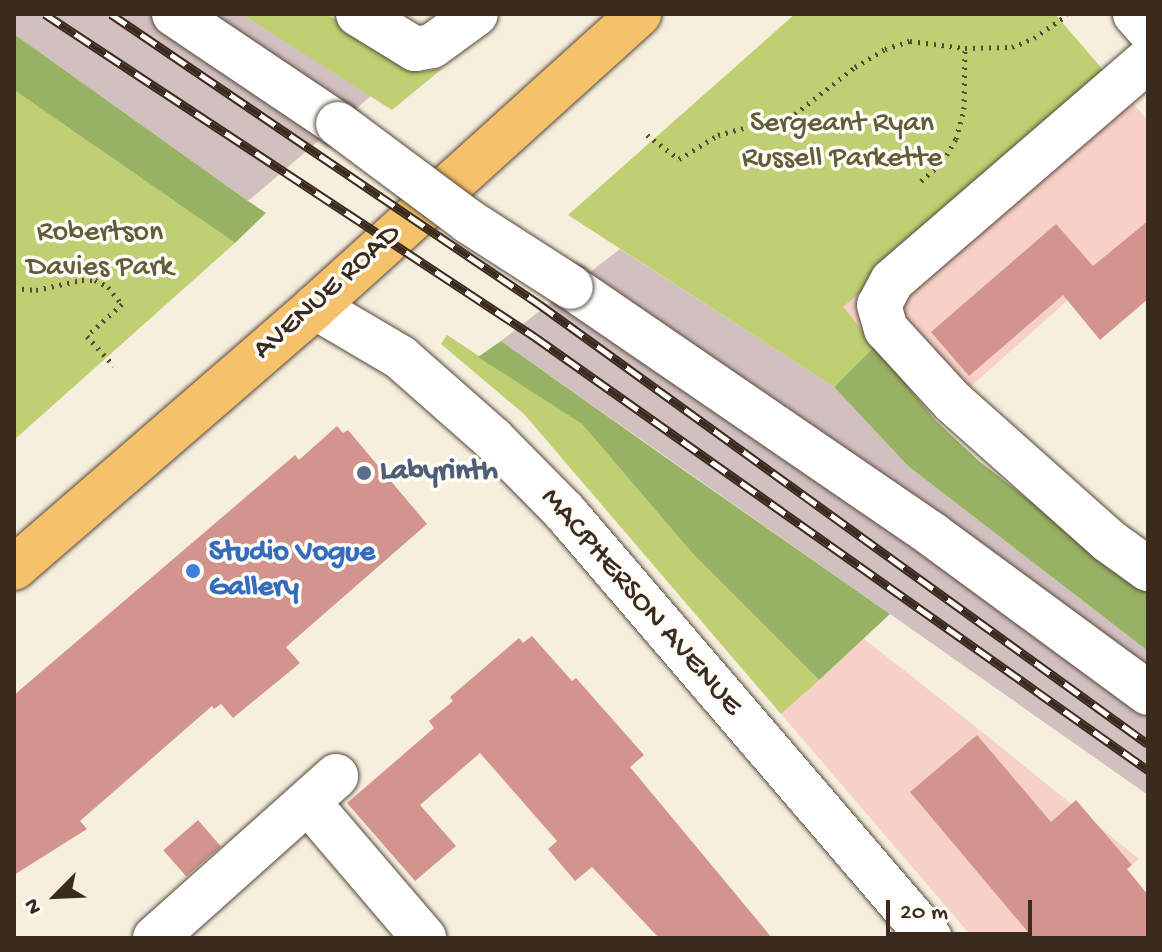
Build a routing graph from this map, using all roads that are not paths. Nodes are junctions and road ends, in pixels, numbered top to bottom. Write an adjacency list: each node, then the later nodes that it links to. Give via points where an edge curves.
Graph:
1 (174, 14): 11 (street, bridge, via 338,124 468,221 933,535)
2 (358, 14): 3 (street, via 415,49 432,46)
3 (476, 14)
4 (639, 14): 8 (main road, AVENUE ROAD)
5 (1135, 14): 6 (street)
6 (1148, 29)
7 (1148, 60): 10 (street, via 892,281 879,305 886,329 953,402 1109,541)
8 (315, 307): 9 (main road, AVENUE ROAD); 14 (street, MACPHERSON AVENUE, via 400,357 564,511)
9 (14, 568)
10 (1148, 569)
11 (1148, 693)
12 (155, 938): 13 (street, via 322,789)
13 (424, 938)
14 (930, 938)

